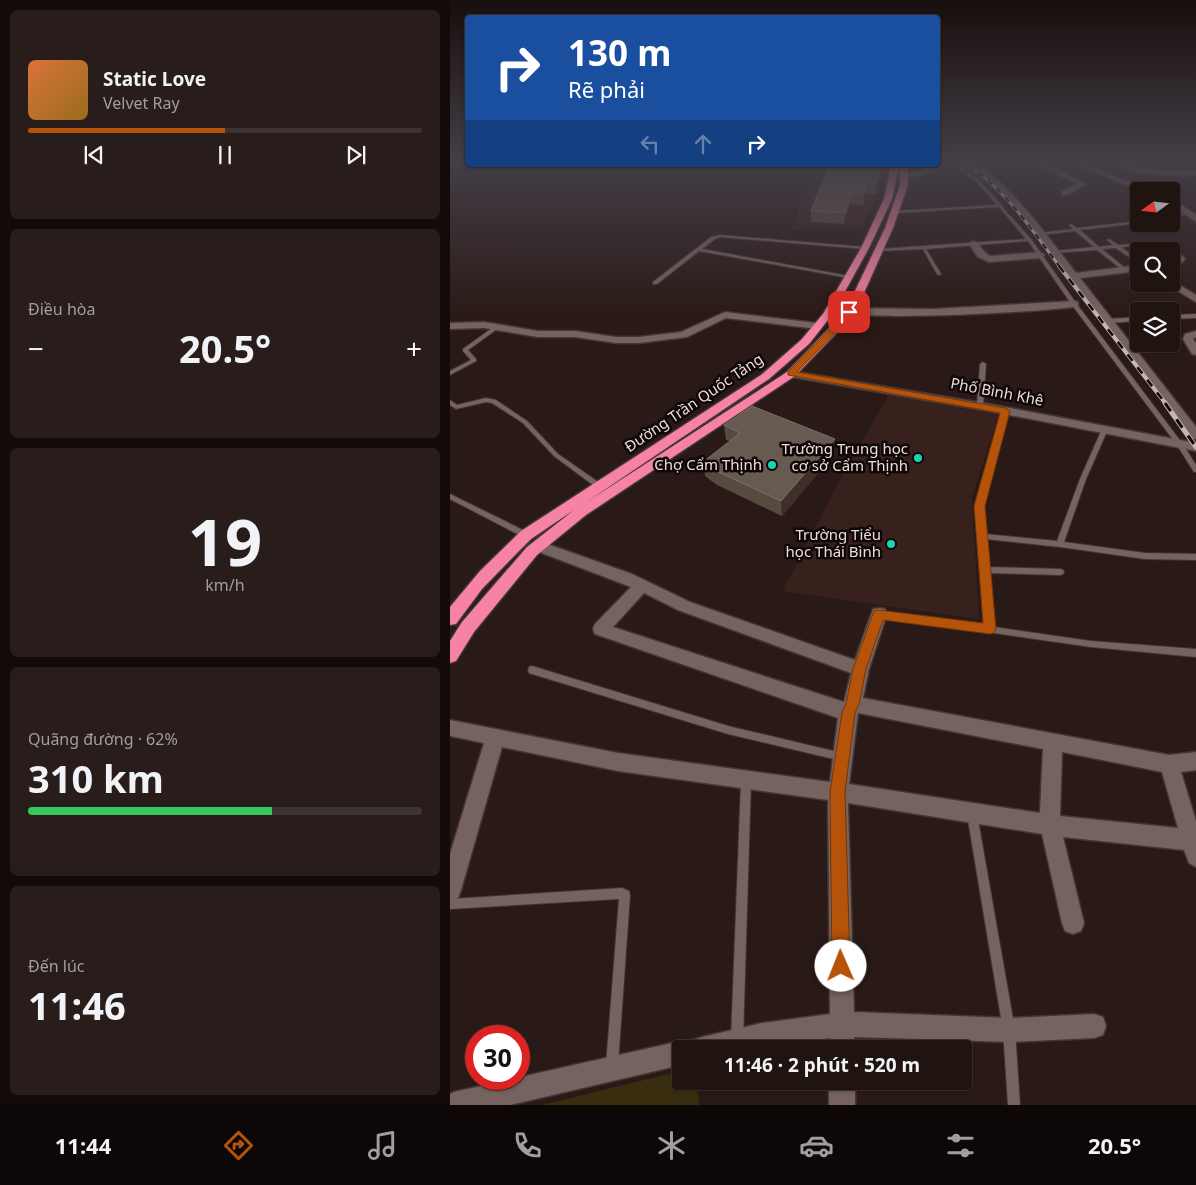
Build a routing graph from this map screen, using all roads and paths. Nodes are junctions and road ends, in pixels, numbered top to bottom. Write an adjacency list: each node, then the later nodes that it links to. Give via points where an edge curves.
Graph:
1 (882, 212): 18 (highway, Đường Trần Quốc Tảng)
2 (895, 212): 3 (lane); 21 (highway, Đường Trần Quốc Tảng)
3 (903, 212)
4 (1006, 212): 13 (lane)
5 (1021, 212): 12 (street)
6 (1186, 213): 7 (lane); 8 (street)
7 (1180, 214)
8 (1196, 219)
9 (1130, 223): 11 (lane)
10 (1071, 225): 11 (lane)
11 (1077, 230): 12 (lane); 19 (lane)
12 (1040, 234): 23 (street)
13 (1029, 240): 15 (lane); 24 (lane)
14 (1109, 240): 17 (lane)
15 (973, 244): 22 (lane); 24 (street, via 981,255 989,259)
16 (1130, 245): 17 (lane)
17 (1118, 247): 19 (lane); 25 (lane)
18 (865, 248): 20 (lane, via 716,236); 21 (highway); 30 (highway, Đường Trần Quốc Tảng)
19 (1098, 248): 23 (lane); 27 (lane)
20 (698, 250): 30 (lane); 31 (lane)
21 (880, 250): 22 (lane); 35 (highway, Đường Trần Quốc Tảng)
22 (925, 250): 28 (lane)
23 (1055, 252): 29 (street)
24 (1040, 255): 34 (lane)
25 (1130, 256)
26 (1130, 269): 27 (street)
27 (1124, 270): 29 (street)
28 (939, 274)
29 (1074, 276): 39 (street)
30 (850, 277): 41 (highway, Đường Trần Quốc Tảng)
31 (655, 283)
32 (1180, 289): 33 (street)
33 (1196, 299)
34 (1074, 304): 35 (street, via 958,313); 54 (lane)
35 (849, 312): 47 (highway, Đường Trần Quốc Tảng)
36 (1196, 316): 37 (lane)
37 (1180, 317)
38 (1130, 320): 39 (lane)
39 (1108, 321): 52 (street)
40 (450, 326): 42 (street)
41 (817, 326): 42 (street, via 729,314 684,335 640,340 538,334); 53 (highway, Đường Trần Quốc Tảng, via 805,342 765,378)
42 (498, 327): 46 (lane, via 467,348 474,360)
43 (1196, 334): 44 (street, via 1189,336 1188,340)
44 (1196, 352)
45 (983, 364): 49 (lane)
46 (450, 373)
47 (791, 374): 49 (street, Phố Bình Khê); 53 (highway, Đường Trần Quốc Tảng)
48 (450, 402): 57 (lane, via 456,407 494,401 525,422 556,455)
49 (980, 406): 50 (street, Phố Bình Khê)
50 (1005, 411): 51 (street, Phố Bình Khê); 60 (lane, via 979,506)
51 (1105, 429): 54 (street, Phố Bình Khê); 61 (lane)
52 (1196, 435)
53 (685, 436): 57 (highway, Đường Trần Quốc Tảng); 62 (highway, Đường Trần Quốc Tảng)
54 (1180, 444): 55 (street, Phố Bình Khê); 56 (lane)
55 (1196, 448)
56 (1196, 470)
57 (599, 486): 59 (highway, Đường Trần Quốc Tảng)
58 (450, 496): 59 (lane)
59 (526, 535): 68 (highway, Đường Trần Quốc Tảng, via 471,589)
60 (982, 536): 61 (lane); 64 (lane)
61 (1060, 544): 63 (lane, via 1144,556)
62 (539, 546): 66 (street); 71 (highway, Đường Trần Quốc Tảng, via 511,574 468,627)
63 (1196, 556)
64 (984, 570): 65 (lane); 69 (lane)
65 (1060, 572)
66 (642, 585): 72 (street, via 684,606); 74 (street, via 601,629)
67 (879, 614): 69 (lane); 72 (street)
68 (450, 619)
69 (990, 629): 70 (lane, via 1091,644)
70 (1196, 653)
71 (450, 656)
72 (860, 669): 74 (street)
73 (532, 670): 78 (lane, via 728,730)
74 (850, 708): 77 (street); 78 (street)
75 (450, 728): 76 (street)
76 (494, 737): 81 (street, via 618,762); 86 (street)
77 (1053, 741): 80 (street); 84 (street)
78 (842, 757): 82 (street)
79 (1196, 761): 80 (street)
80 (1169, 764): 85 (street)
81 (746, 781): 82 (street); 92 (lane)
82 (838, 792): 83 (street); 89 (street)
83 (972, 814): 84 (street); 91 (lane)
84 (1050, 825): 85 (street); 88 (street)
85 (1193, 848)
86 (450, 890)
87 (450, 904): 96 (lane, via 625,895)
88 (1073, 923)
89 (842, 1024): 91 (street); 93 (street); 94 (street)
90 (1094, 1026): 91 (street)
91 (1008, 1030): 100 (lane)
92 (737, 1040)
93 (741, 1040)
94 (842, 1040)
95 (672, 1055): 96 (street)
96 (612, 1069): 98 (street)
97 (842, 1090): 99 (street)
98 (454, 1105)
99 (842, 1105)
100 (1014, 1105)

